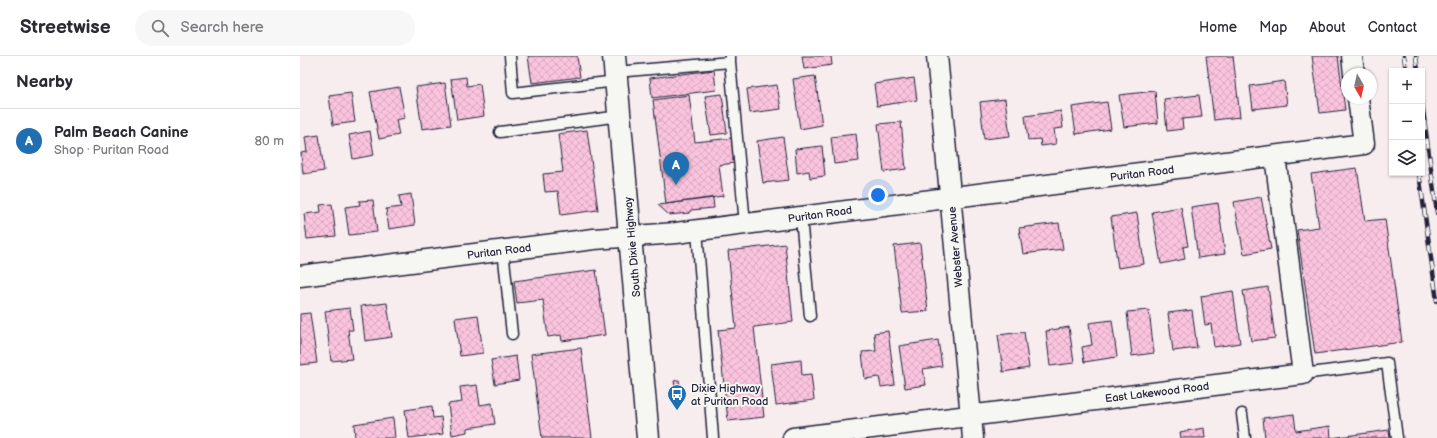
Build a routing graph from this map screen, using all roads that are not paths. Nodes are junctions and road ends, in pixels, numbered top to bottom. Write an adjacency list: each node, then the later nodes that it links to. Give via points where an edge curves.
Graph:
1 (510, 56): 6 (lane, via 513,93)
2 (937, 56): 11 (street, Webster Avenue)
3 (1352, 56): 5 (street)
4 (730, 59): 6 (lane); 13 (lane)
5 (1353, 68)
6 (616, 69): 8 (main road, South Dixie Highway)
7 (1359, 104): 10 (street, Puritan Road, via 1364,144)
8 (620, 116): 9 (lane); 15 (main road, South Dixie Highway)
9 (500, 132)
10 (1275, 156): 11 (street, Puritan Road); 20 (street)
11 (950, 197): 12 (street, Puritan Road); 22 (street, Webster Avenue)
12 (801, 217): 13 (street, Puritan Road); 18 (lane)
13 (745, 224): 14 (street, Puritan Road)
14 (697, 230): 15 (street, Puritan Road); 24 (lane)
15 (631, 236): 16 (street, Puritan Road); 23 (main road, South Dixie Highway)
16 (503, 250): 17 (street, Puritan Road); 19 (lane)
17 (300, 276)
18 (810, 316)
19 (512, 334)
20 (1303, 374): 22 (street, East Lakewood Road); 28 (lane, via 1387,363)
21 (1242, 414): 27 (lane)
22 (971, 416): 25 (street, East Lakewood Road); 26 (street, Webster Avenue)
23 (648, 438)
24 (714, 438)
25 (793, 438)
26 (973, 438)
27 (1245, 438)
28 (1397, 438)

